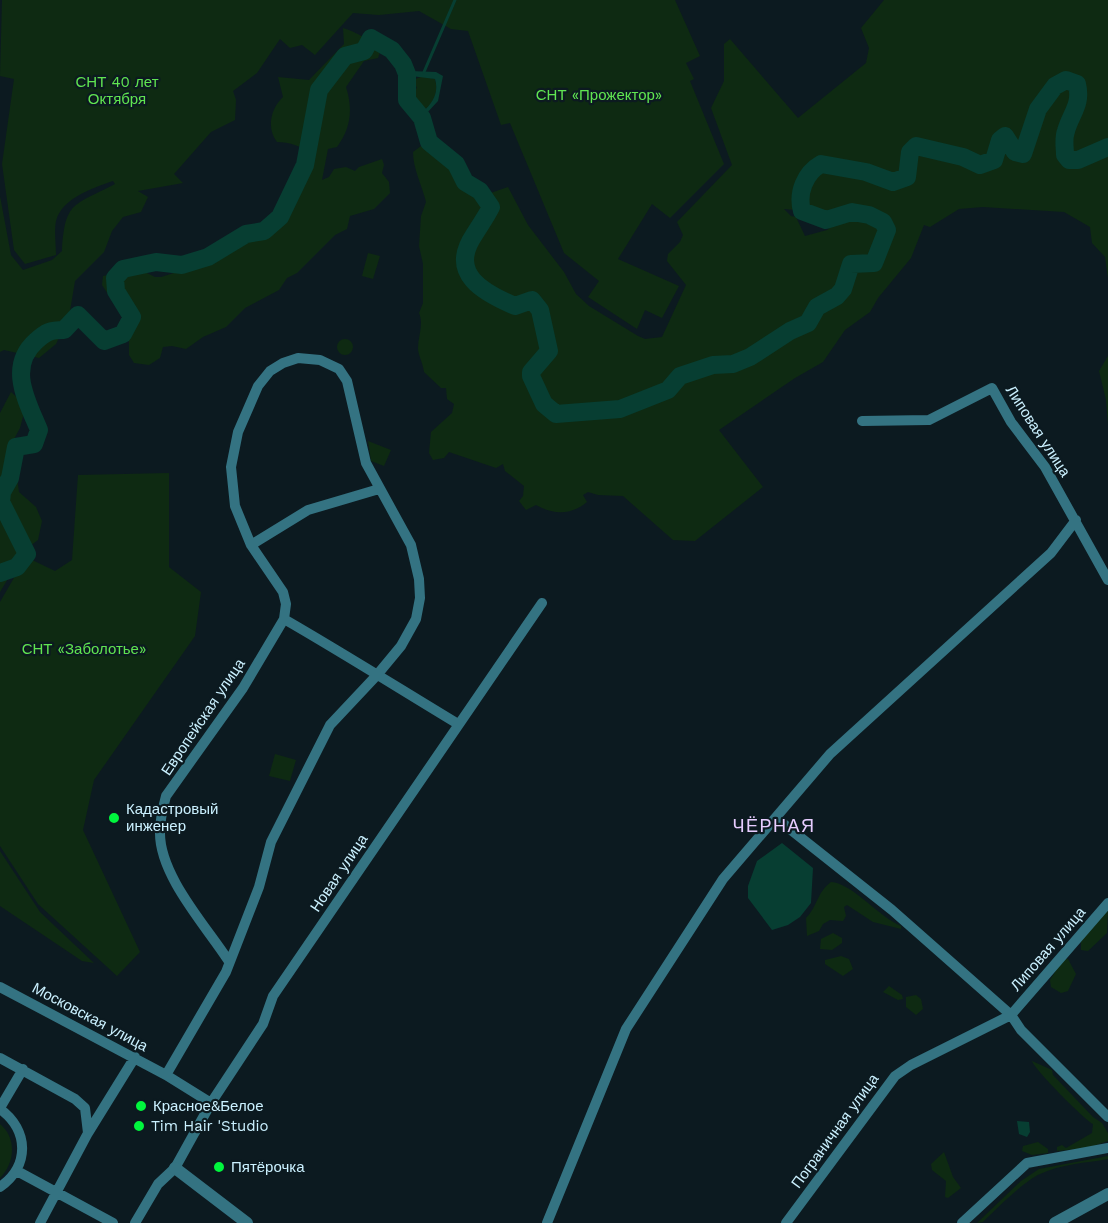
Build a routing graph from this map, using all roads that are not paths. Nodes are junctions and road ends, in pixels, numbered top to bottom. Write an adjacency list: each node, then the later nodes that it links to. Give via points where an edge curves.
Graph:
1 (862, 422): 3 (street, Липовая улица, via 929,420 992,388)
2 (379, 489): 4 (street, via 308,510); 4 (street, via 366,463 347,381 339,369 320,360 298,358 283,363 258,386 235,443 231,483 235,506); 8 (street, via 411,545 420,598 409,633)
3 (1076, 520): 5 (street, Липовая улица); 10 (street, via 1051,553 830,754)
4 (251, 545): 7 (street, via 283,592)
5 (1108, 580)
6 (542, 603): 9 (street, Новая улица)
7 (284, 619): 8 (street); 12 (street, Европейская улица, via 243,688 166,796 162,813 161,847 169,867 183,895)
8 (377, 675): 9 (street); 12 (street, via 330,725 271,842 259,887)
9 (458, 724): 19 (street, Новая улица, via 273,996 264,1024)
10 (776, 818): 14 (street, via 892,910); 33 (street, via 723,879 626,1029)
11 (1108, 903): 14 (street, Липовая улица)
12 (228, 960): 18 (street, via 226,972)
13 (0, 987): 15 (street, Московская улица)
14 (1011, 1015): 21 (street, via 1021,1030); 34 (street, Пограничная улица, via 895,1076)
15 (135, 1057): 18 (street, Московская улица); 22 (street)
16 (0, 1058): 17 (street)
17 (23, 1070): 20 (street); 22 (street, via 85,1108)
18 (166, 1076): 19 (street)
19 (211, 1103): 24 (street, Новая улица)
20 (0, 1108): 25 (street, via 21,1136 23,1148)
21 (1108, 1117)
22 (88, 1133): 27 (street)
23 (1108, 1148): 35 (street, via 1028,1163)
24 (175, 1168): 31 (street, Новая улица, via 158,1184); 32 (street)
25 (17, 1171): 26 (street); 27 (street)
26 (0, 1187)
27 (57, 1191): 29 (street); 30 (street)
28 (1108, 1194): 36 (street)
29 (40, 1223)
30 (113, 1223)
31 (135, 1223)
32 (247, 1223)
33 (547, 1223)
34 (786, 1223)
35 (962, 1223)
36 (1055, 1223)

